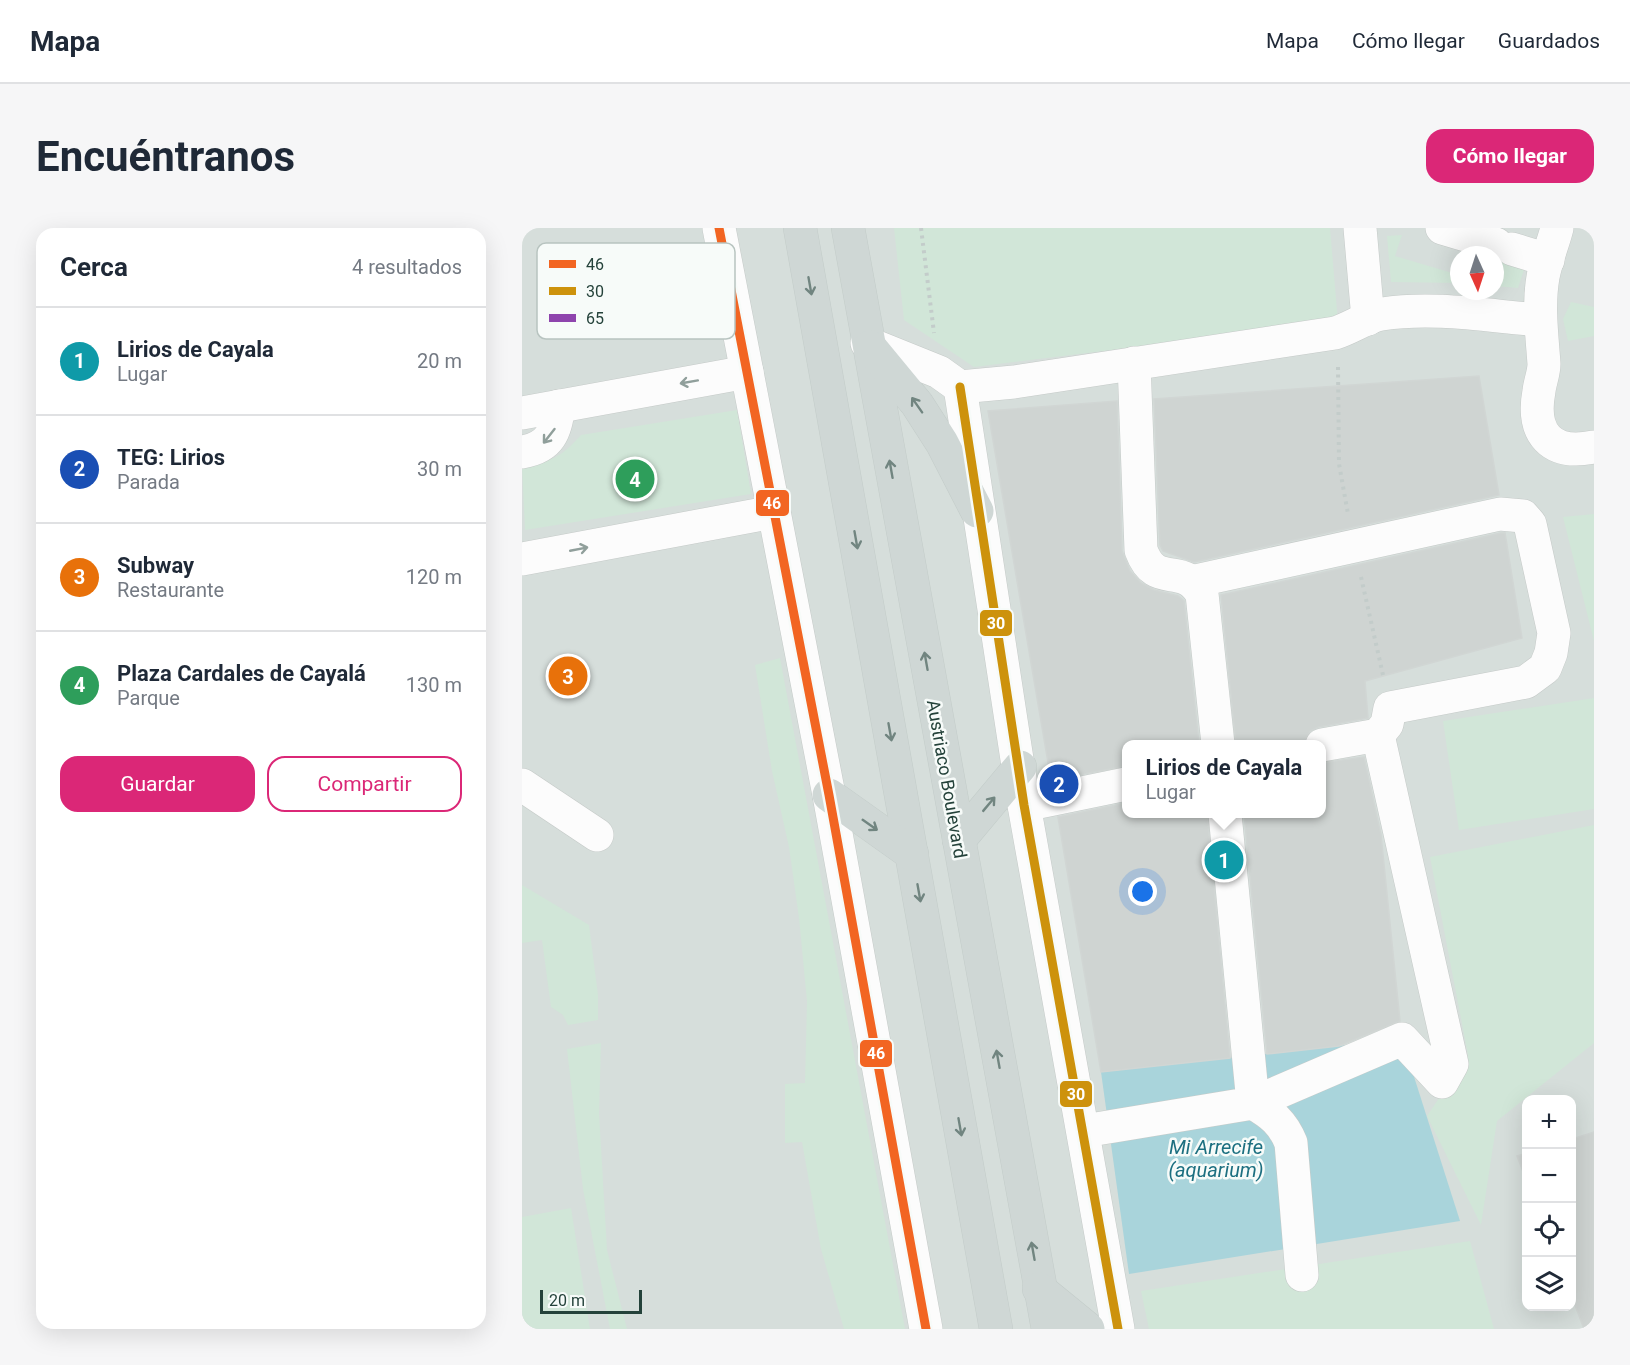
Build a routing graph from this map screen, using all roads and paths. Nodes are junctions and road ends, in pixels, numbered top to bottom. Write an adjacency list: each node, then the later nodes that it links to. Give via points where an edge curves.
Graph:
1 (719, 228): 8 (street)
2 (800, 228): 36 (main road, one-way to 36)
3 (848, 228): 13 (main road, Austriaco Boulevard)
4 (921, 228): 16 (path)
5 (1360, 228): 11 (street)
6 (1442, 228): 9 (street)
7 (1557, 228): 9 (street)
8 (722, 243)
9 (1548, 260): 12 (street)
10 (735, 311): 14 (street)
11 (1368, 319): 12 (street, via 1380,314 1439,311); 15 (street, via 1335,333)
12 (1540, 320): 19 (street, via 1544,366 1538,418 1543,435 1551,444 1564,449)
13 (867, 344): 16 (street); 21 (main road, one-way to 13, via 917,404); 35 (main road, Austriaco Boulevard, one-way to 13)
14 (744, 357): 17 (street, one-way to 17); 22 (street)
15 (1134, 363): 16 (street, via 1014,382); 24 (street, via 1141,550 1147,566 1159,574 1178,574)
16 (949, 380): 21 (street)
17 (559, 406): 18 (street); 20 (street, one-way to 20, via 555,430 549,438 541,446)
18 (522, 413)
19 (1594, 447)
20 (522, 452)
21 (977, 511): 28 (street)
22 (773, 512): 23 (street, one-way to 22); 31 (street)
23 (522, 560)
24 (1195, 582): 25 (street, via 1500,514 1523,516 1530,524 1554,633 1545,668 1526,682 1390,708 1387,724); 26 (street, via 1202,594)
25 (1378, 735): 27 (street); 37 (street, via 1452,1064 1443,1082 1402,1039)
26 (1218, 740)
27 (1326, 745)
28 (1020, 767): 32 (street); 35 (main road, one-way to 28)
29 (522, 785): 34 (street)
30 (1122, 785): 32 (street)
31 (829, 795): 36 (main road, one-way to 36); 41 (street)
32 (1024, 805): 38 (street)
33 (1225, 818): 37 (street)
34 (597, 835)
35 (959, 840): 40 (main road, Austriaco Boulevard, one-way to 35)
36 (912, 854): 42 (main road, one-way to 42)
37 (1253, 1103): 38 (street); 39 (street, via 1272,1114 1291,1143)
38 (1084, 1131): 45 (street)
39 (1302, 1275)
40 (1039, 1289): 43 (main road, Austriaco Boulevard); 44 (main road)
41 (926, 1329)
42 (996, 1329)
43 (1048, 1329)
44 (1088, 1329)
45 (1118, 1329)

